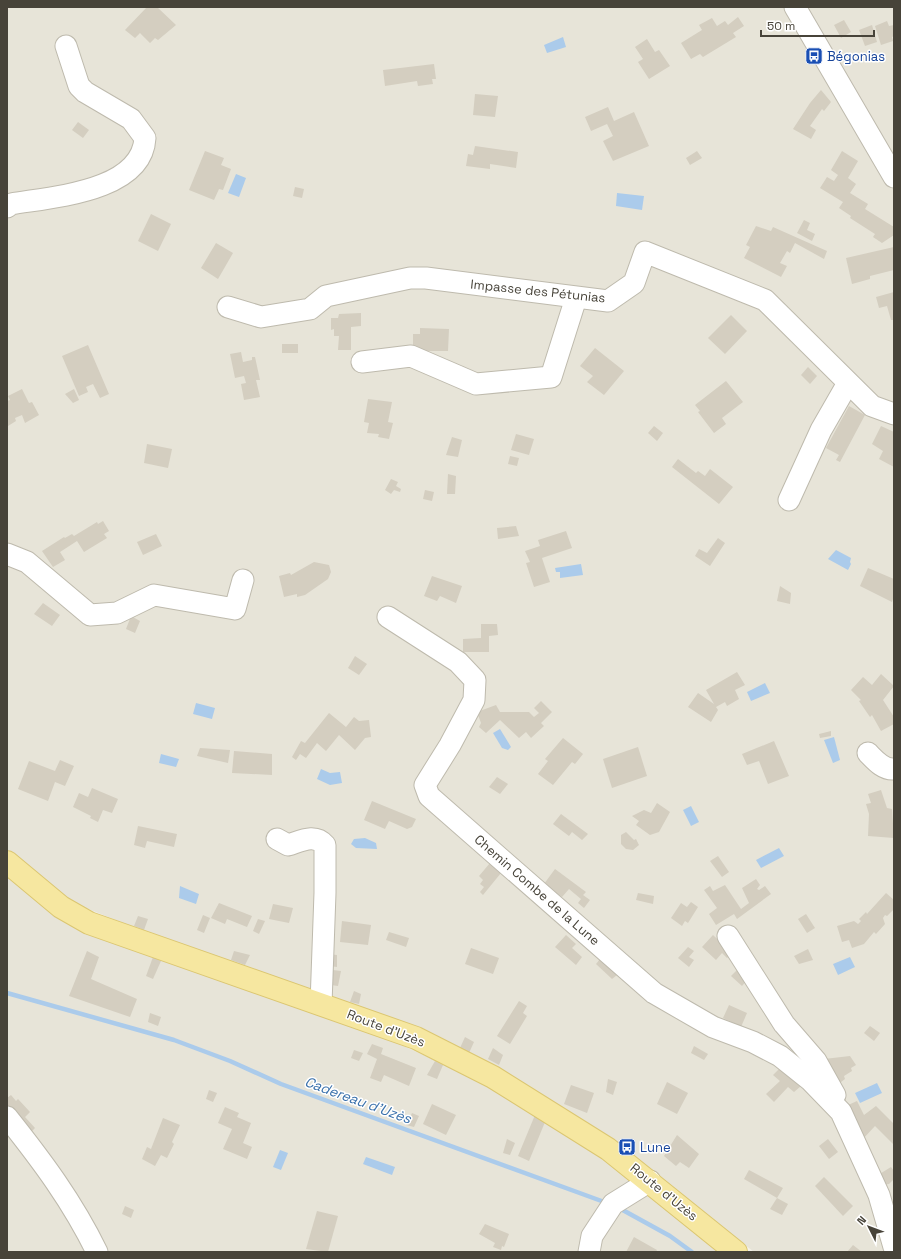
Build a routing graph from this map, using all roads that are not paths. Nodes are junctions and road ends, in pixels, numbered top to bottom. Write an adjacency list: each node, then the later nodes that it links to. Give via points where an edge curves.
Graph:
1 (795, 7): 3 (street)
2 (66, 46): 4 (street, via 79,86 131,119 145,138 142,153 130,170 99,187 86,192 11,204)
3 (894, 177)
4 (7, 207)
5 (576, 298): 6 (street, Impasse des Pétunias, via 418,278 326,296 310,309 261,317); 7 (street, via 551,377 476,384 411,356); 8 (street, Impasse des Pétunias, via 608,301 634,282 646,252 765,300)
6 (228, 307)
7 (362, 362)
8 (848, 383): 9 (street, Impasse des Pétunias, via 872,406); 10 (street, via 822,430)
9 (894, 414)
10 (789, 500)
11 (7, 554): 12 (street, via 27,562 90,615 118,613 154,595 235,609)
12 (243, 580)
13 (388, 617): 20 (street, Chemin Combe de la Lune, via 458,662 475,680 474,700 425,785 429,796 654,993 713,1027 753,1042 780,1056 810,1080)
14 (868, 753): 15 (street, via 876,762 889,770)
15 (894, 769)
16 (277, 839): 19 (street, via 288,845 313,838 325,845)
17 (7, 862): 19 (main road, Route d'Uzès, via 61,907 89,923)
18 (728, 936): 20 (street, Chemin Combe de la Lune, via 784,1024 816,1061 832,1088)
19 (321, 1004): 22 (main road, Route d'Uzès, via 416,1038 493,1077 608,1149)
20 (841, 1112): 23 (street, Chemin Combe de la Lune)
21 (7, 1117): 25 (street, via 46,1167 80,1218)
22 (650, 1181): 26 (street, via 609,1209 592,1236); 27 (main road, Route d'Uzès)
23 (887, 1194): 24 (street, Chemin Combe de la Lune)
24 (894, 1247)
25 (97, 1252)
26 (589, 1252)
27 (736, 1252)

